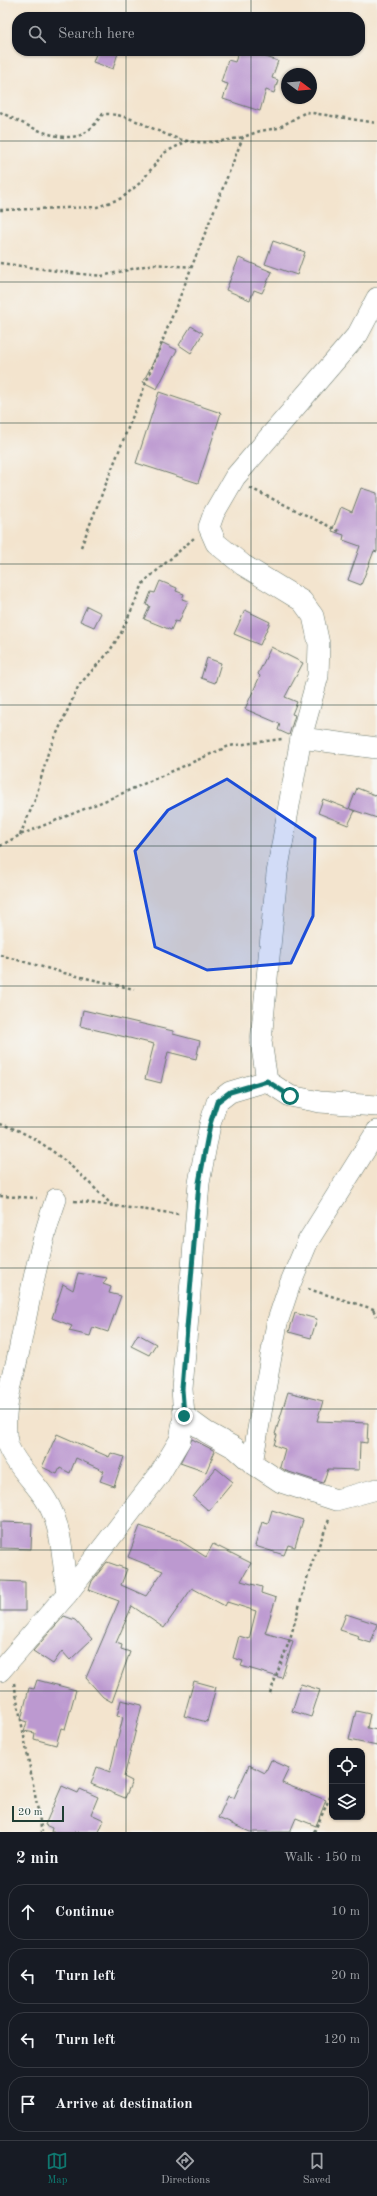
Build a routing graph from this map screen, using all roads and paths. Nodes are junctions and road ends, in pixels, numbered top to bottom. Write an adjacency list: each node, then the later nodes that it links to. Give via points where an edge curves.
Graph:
1 (0, 112): 4 (path, via 44,132 69,138 86,132 103,114 116,114)
2 (377, 123): 3 (path, via 306,112 278,128)
3 (243, 137): 4 (path, via 219,142); 7 (path)
4 (187, 141): 5 (path, via 164,153 141,182 122,198 97,207)
5 (0, 210)
6 (0, 263): 7 (path, via 102,276 153,264)
7 (192, 267): 12 (path)
8 (377, 298): 9 (street, via 358,334)
9 (235, 477): 10 (street, via 214,513); 11 (path, via 256,492)
10 (209, 527): 13 (street, via 216,543 243,565 302,601 313,616 319,644 318,676); 15 (path, via 144,582 109,652 79,684 48,754)
11 (341, 532)
12 (81, 547)
13 (301, 738): 14 (street); 15 (path, via 263,740 229,746); 19 (street, via 277,873 260,1040)
14 (377, 748)
15 (20, 835): 16 (path)
16 (0, 846)
17 (0, 955): 18 (path)
18 (134, 989)
19 (267, 1081): 20 (street, via 290,1096 320,1102); 26 (street, via 230,1092 217,1102 210,1124 199,1183)
20 (377, 1106)
21 (0, 1124): 25 (path, via 12,1127 74,1168)
22 (377, 1131): 27 (street, via 308,1241)
23 (0, 1196): 24 (path)
24 (56, 1199): 25 (path); 35 (street, via 38,1255 3,1423 8,1446 47,1501 58,1528)
25 (112, 1206): 26 (path)
26 (197, 1216): 31 (street, via 182,1389)
27 (290, 1284): 28 (path); 32 (street, via 278,1323)
28 (372, 1309): 29 (path); 30 (path)
29 (377, 1310)
30 (377, 1316)
31 (184, 1416): 32 (street, via 235,1448); 35 (street, via 180,1440 159,1475)
32 (252, 1463): 34 (street, via 281,1482)
33 (377, 1488): 34 (street)
34 (336, 1500): 37 (path, via 310,1568 290,1639)
35 (67, 1594): 36 (street)
36 (5, 1665): 39 (path)
37 (270, 1693)
38 (329, 1800): 40 (path)
39 (42, 1832)
40 (314, 1832)

